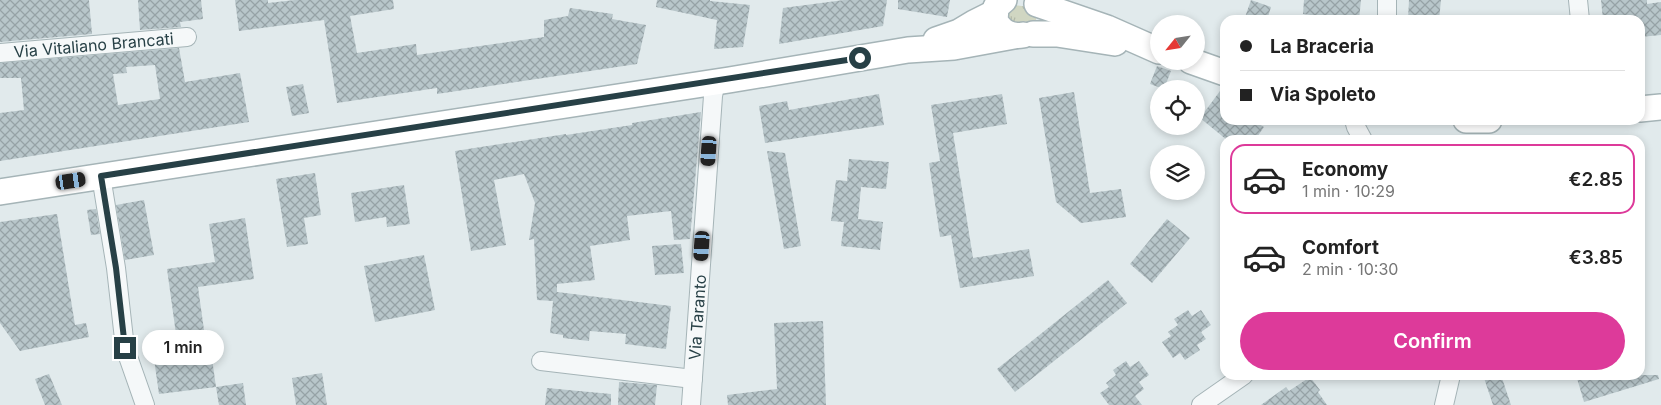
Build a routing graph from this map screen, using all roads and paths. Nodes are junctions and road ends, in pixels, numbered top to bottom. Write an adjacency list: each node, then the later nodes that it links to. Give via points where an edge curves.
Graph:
1 (1387, 0): 5 (street)
2 (1578, 0): 6 (street)
3 (1034, 2): 7 (main road, via 1042,13 1042,24); 9 (main road, via 1107,28)
4 (999, 6): 7 (main road, via 995,21 998,27); 11 (main road, via 959,32)
5 (1387, 15)
6 (1580, 15)
7 (1024, 35): 10 (main road, via 1057,34); 11 (main road, via 954,47)
8 (187, 37): 12 (street, Via Vitaliano Brancati)
9 (1150, 48)
10 (1150, 49)
11 (908, 50): 15 (main road)
12 (0, 53)
13 (1205, 66): 14 (main road)
14 (1220, 71)
15 (716, 82): 18 (main road); 21 (street, Via Taranto)
16 (1661, 106): 17 (main road)
17 (1645, 108)
18 (101, 176): 19 (main road); 24 (street, via 125,348)
19 (0, 192)
20 (541, 361): 21 (street)
21 (693, 379): 25 (street, Via Taranto)
22 (1237, 380): 26 (street)
23 (1450, 380): 27 (street)
24 (145, 405)
25 (691, 405)
26 (1201, 405)
27 (1444, 405)

